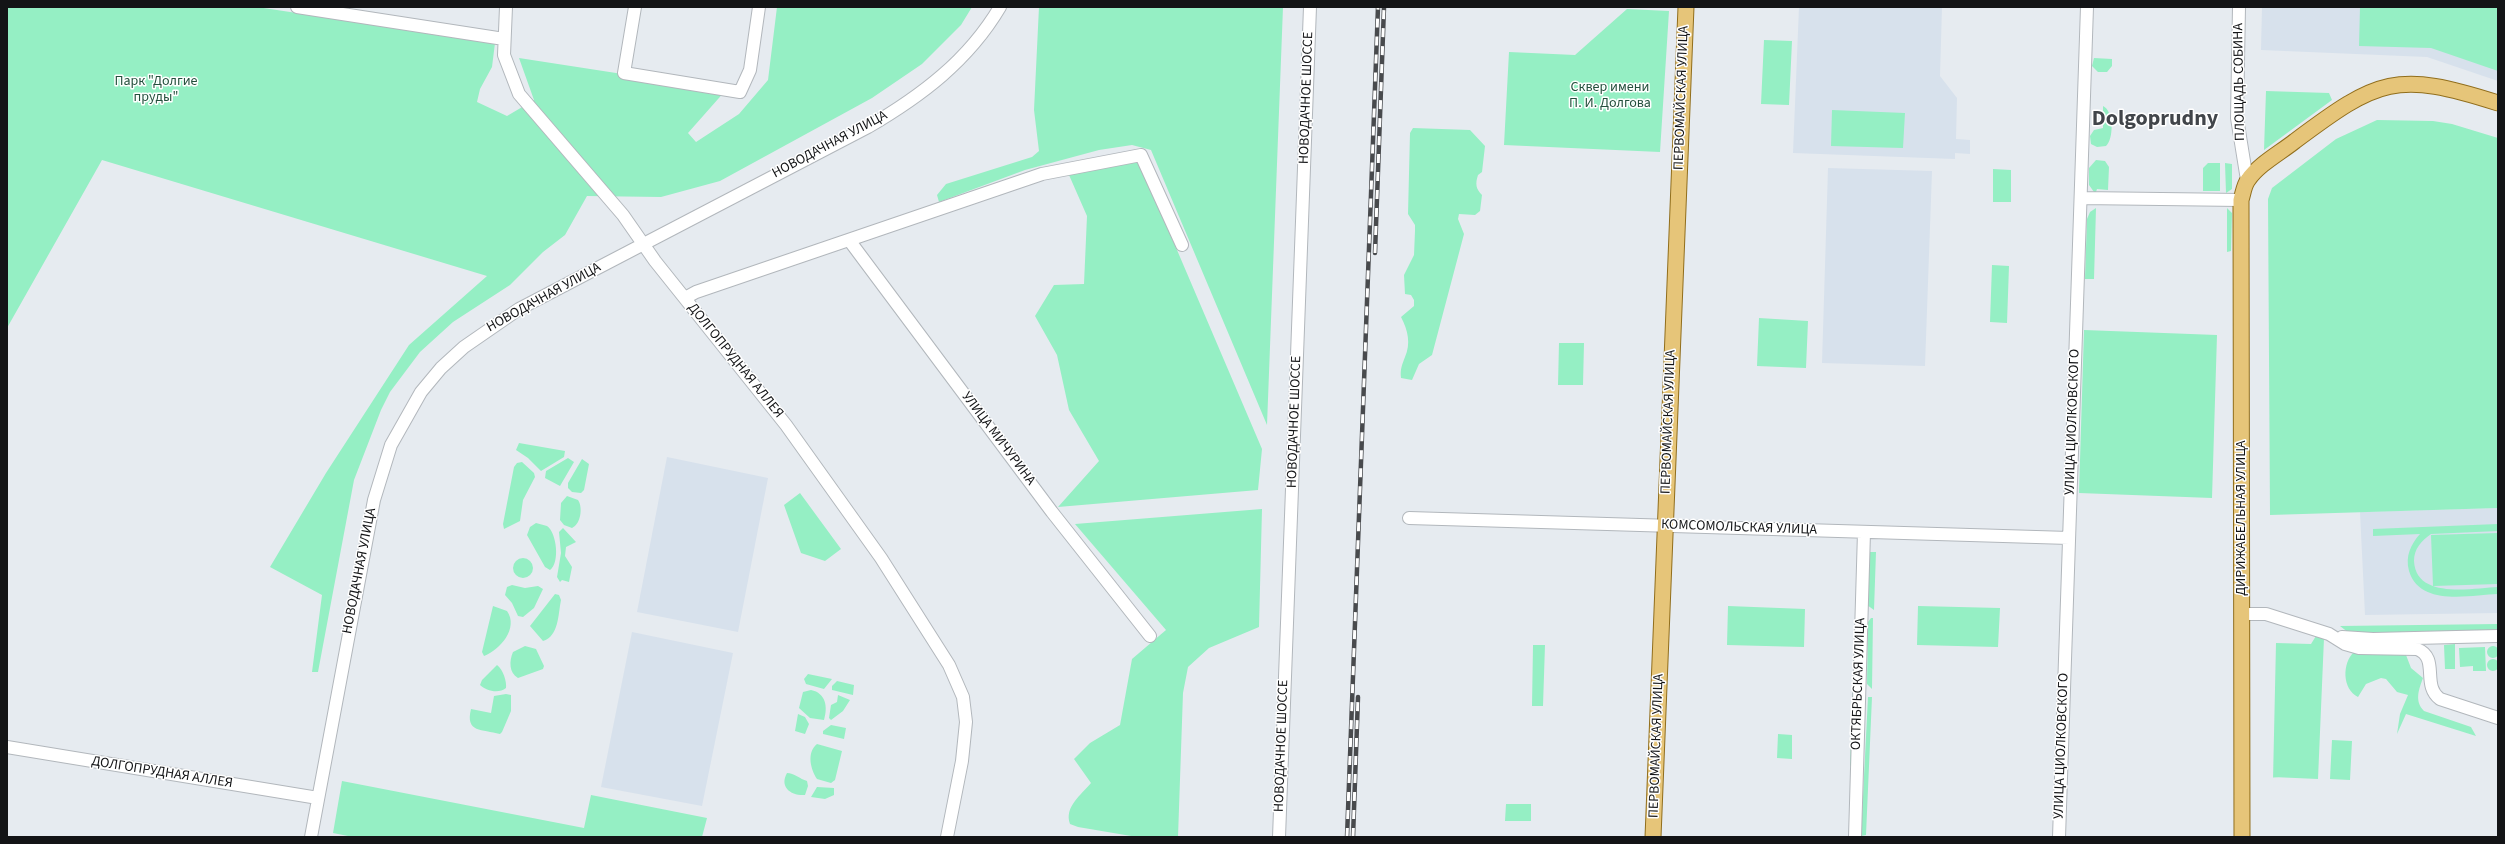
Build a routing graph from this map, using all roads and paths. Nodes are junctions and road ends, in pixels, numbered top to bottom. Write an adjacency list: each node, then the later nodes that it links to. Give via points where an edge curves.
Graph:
1 (297, 7): 10 (street)
2 (506, 7): 10 (street, ДОЛГОПРУДНАЯ АЛЛЕЯ)
3 (635, 7): 4 (street, via 624,73 733,94 740,92 746,82)
4 (759, 7)
5 (1000, 7): 16 (street, НОВОДАЧНАЯ УЛИЦА, via 980,37 953,68 905,105 868,127)
6 (1310, 7): 32 (street, НОВОДАЧНОЕ ШОССЕ)
7 (1686, 7): 20 (main road, ПЕРВОМАЙСКАЯ УЛИЦА)
8 (2087, 7): 13 (street, УЛИЦА ЦИОЛКОВСКОГО)
9 (2239, 7): 12 (street, ПЛОЩАДЬ СОБИНА, via 2238,118)
10 (504, 42): 16 (street, ДОЛГОПРУДНАЯ АЛЛЕЯ, via 506,63 519,94 623,215)
11 (2498, 103): 12 (main road, via 2449,89 2415,83 2395,84 2370,91 2339,109 2261,166)
12 (2247, 180): 14 (main road, ДИРИЖАБЕЛЬНАЯ УЛИЦА)
13 (2081, 198): 14 (street); 22 (street, УЛИЦА ЦИОЛКОВСКОГО)
14 (2241, 200): 23 (main road, ДИРИЖАБЕЛЬНАЯ УЛИЦА)
15 (849, 240): 17 (street, via 1042,174 1141,155); 18 (street); 24 (street, УЛИЦА МИЧУРИНА, via 1043,499)
16 (644, 244): 18 (street, ДОЛГОПРУДНАЯ АЛЛЕЯ); 29 (street, НОВОДАЧНАЯ УЛИЦА, via 519,309 488,328 441,368 404,418 381,473 369,521)
17 (1182, 245)
18 (685, 298): 31 (street, ДОЛГОПРУДНАЯ АЛЛЕЯ, via 786,424 848,510 949,664 959,686 965,709 965,743)
19 (1409, 518): 20 (street, КОМСОМОЛЬСКАЯ УЛИЦА)
20 (1665, 526): 21 (street, КОМСОМОЛЬСКАЯ УЛИЦА); 33 (main road, ПЕРВОМАЙСКАЯ УЛИЦА)
21 (1864, 532): 22 (street, КОМСОМОЛЬСКАЯ УЛИЦА); 34 (street, ОКТЯБРЬСКАЯ УЛИЦА)
22 (2069, 538): 35 (street, УЛИЦА ЦИОЛКОВСКОГО)
23 (2242, 614): 25 (street, via 2266,614); 36 (main road, ДИРИЖАБЕЛЬНАЯ УЛИЦА)
24 (1150, 636)
25 (2332, 636): 26 (street, via 2373,639); 27 (street, via 2359,648 2417,649 2425,652 2429,658 2431,688 2434,695)
26 (2498, 636)
27 (2498, 718)
28 (7, 746): 29 (street, ДОЛГОПРУДНАЯ АЛЛЕЯ)
29 (318, 798): 30 (street, НОВОДАЧНАЯ УЛИЦА)
30 (311, 837)
31 (947, 837)
32 (1279, 837)
33 (1653, 837)
34 (1855, 837)
35 (2059, 837)
36 (2242, 837)

